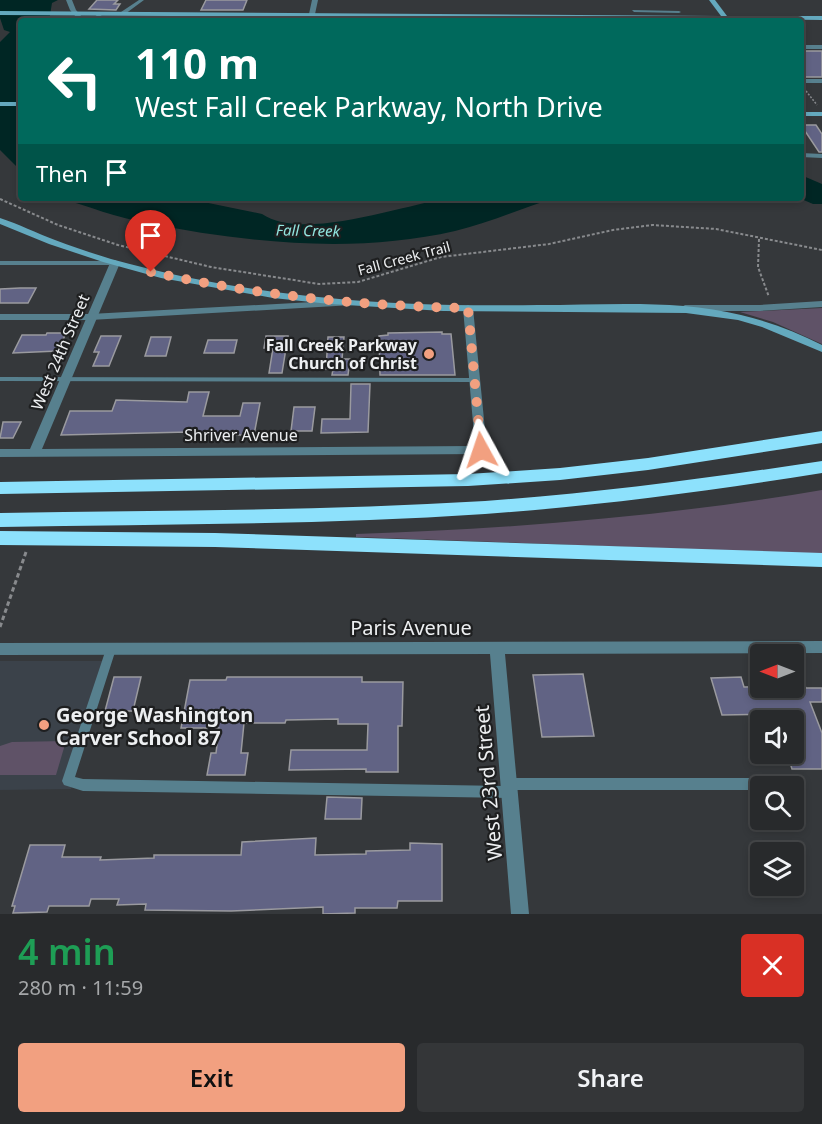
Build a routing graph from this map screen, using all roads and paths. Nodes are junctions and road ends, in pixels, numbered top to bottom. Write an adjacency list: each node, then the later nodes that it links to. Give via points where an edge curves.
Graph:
1 (69, 0): 8 (street)
2 (142, 0): 10 (lane)
3 (315, 0): 11 (street)
4 (712, 0): 16 (main road)
5 (634, 11): 6 (lane)
6 (679, 12)
7 (0, 13): 8 (main road)
8 (76, 13): 9 (main road); 12 (street)
9 (102, 13): 10 (main road); 13 (lane)
10 (123, 13): 14 (main road)
11 (312, 14): 14 (main road); 15 (main road)
12 (78, 18)
13 (96, 18)
14 (248, 18)
15 (485, 18)
16 (726, 18)
17 (804, 18): 18 (main road)
18 (822, 18)
19 (804, 47): 20 (street)
20 (822, 47)
21 (822, 81): 22 (lane)
22 (804, 83)
23 (804, 87): 26 (path)
24 (0, 104): 25 (main road)
25 (18, 104)
26 (821, 111): 27 (main road)
27 (804, 114)
28 (804, 155): 29 (lane)
29 (822, 156)
30 (0, 198): 32 (path, Fall Creek Trail, via 69,230 167,259 294,282 345,284 383,276 431,258 547,244 652,225 688,226)
31 (0, 221): 35 (main road)
32 (759, 238): 33 (path, Fall Creek Trail); 36 (path, via 758,267)
33 (822, 250)
34 (0, 263): 35 (lane)
35 (115, 263): 37 (main road, via 249,291); 42 (street, West 24th Street)
36 (770, 299)
37 (358, 303): 39 (main road); 42 (street)
38 (822, 304): 40 (street)
39 (468, 308): 40 (main road); 46 (street)
40 (685, 308): 43 (main road, via 749,318)
41 (0, 317): 42 (street)
42 (90, 317): 45 (street, West 24th Street)
43 (822, 349)
44 (0, 379): 45 (lane)
45 (64, 380): 46 (lane); 49 (street, West 24th Street)
46 (475, 380): 49 (street, Shriver Avenue, via 481,450)
47 (822, 437): 51 (highway, via 637,465 468,480)
48 (0, 453): 49 (street, Shriver Avenue)
49 (34, 453)
50 (822, 467): 52 (highway, via 678,489 494,506)
51 (0, 488)
52 (0, 520)
53 (0, 538): 55 (highway, via 227,540)
54 (28, 547): 56 (path)
55 (822, 560)
56 (0, 627)
57 (822, 647): 58 (street, Paris Avenue)
58 (497, 648): 60 (street, Paris Avenue); 62 (street, West 23rd Street)
59 (0, 649): 60 (street, Paris Avenue)
60 (111, 649): 62 (lane, via 68,780 83,785 235,788)
61 (750, 785): 62 (lane)
62 (509, 788): 63 (street, West 23rd Street)
63 (520, 914)

